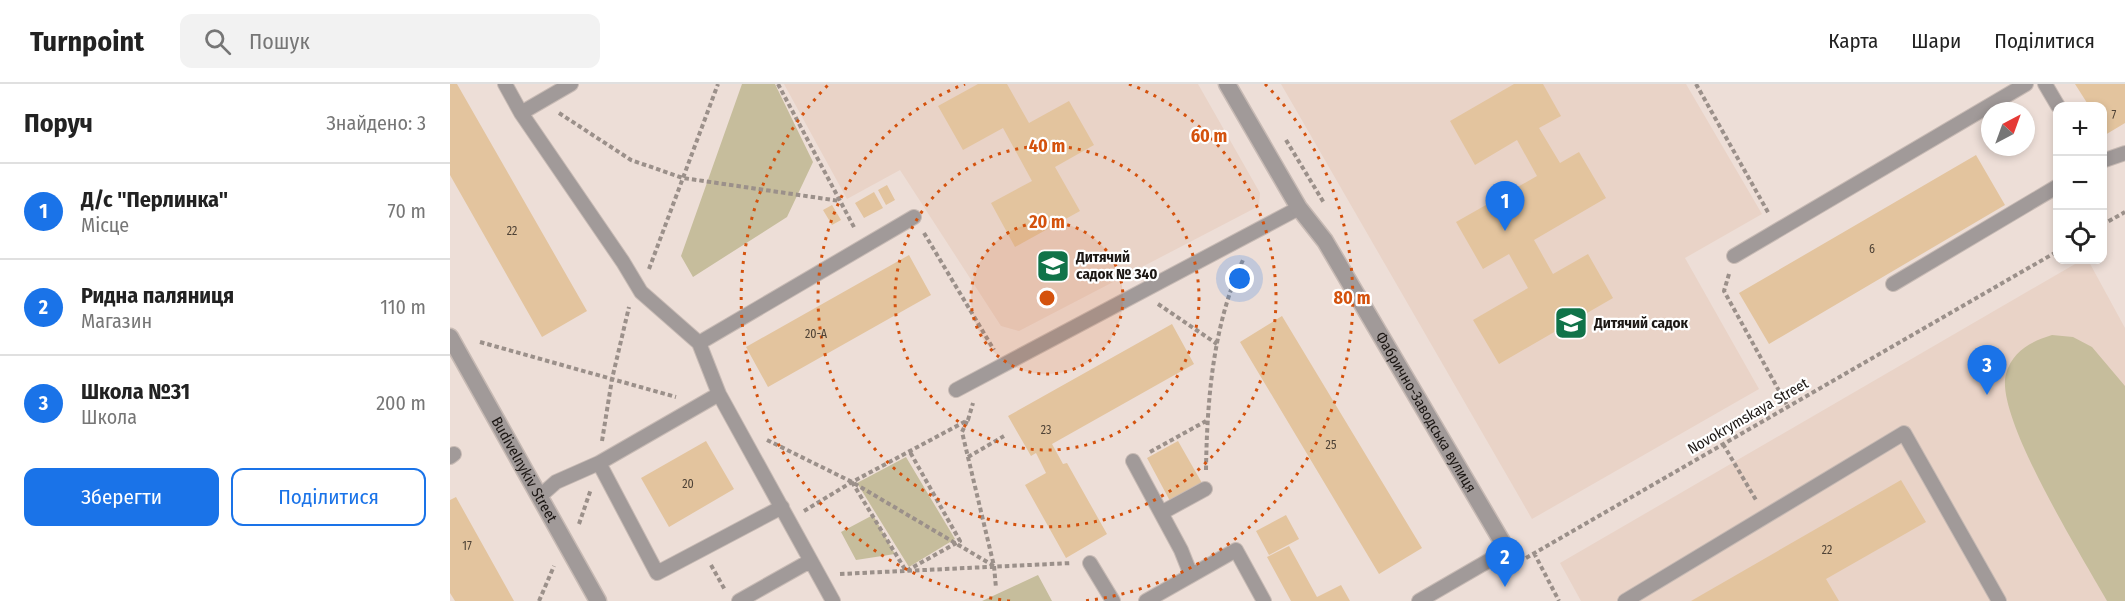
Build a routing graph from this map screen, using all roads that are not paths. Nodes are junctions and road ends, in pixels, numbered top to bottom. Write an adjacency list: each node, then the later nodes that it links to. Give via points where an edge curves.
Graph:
1 (505, 84): 7 (lane)
2 (571, 84): 7 (lane)
3 (1227, 84): 11 (street, Фабрично-Заводська вулиця)
4 (2026, 84): 13 (lane)
5 (2045, 84): 6 (lane)
6 (2056, 102)
7 (521, 113): 16 (lane, via 640,292)
8 (2125, 153): 9 (lane)
9 (2107, 160)
10 (2053, 189): 14 (lane)
11 (1299, 208): 17 (lane); 25 (street, Фабрично-Заводська вулиця, via 1325,241)
12 (914, 217): 16 (lane)
13 (1734, 256)
14 (1893, 284)
15 (450, 337): 22 (street, Budivelnykiv Street)
16 (699, 343): 18 (lane)
17 (956, 390)
18 (719, 394): 20 (lane); 23 (lane)
19 (1133, 461): 24 (lane)
20 (598, 463): 22 (lane, via 556,482); 23 (lane, via 657,573)
21 (1205, 489): 24 (lane)
22 (539, 497): 29 (street, Budivelnykiv Street)
23 (782, 507): 26 (lane)
24 (1161, 513): 28 (lane)
25 (1507, 550): 35 (lane)
26 (810, 561): 30 (lane); 31 (lane)
27 (1090, 562): 32 (lane)
28 (1191, 575): 33 (lane); 34 (lane, via 1236,550)
29 (598, 601)
30 (738, 601)
31 (833, 601)
32 (1113, 601)
33 (1146, 601)
34 (1264, 601)
35 (1419, 601)
36 (1625, 601): 37 (lane, via 1905,433)
37 (1999, 601)

